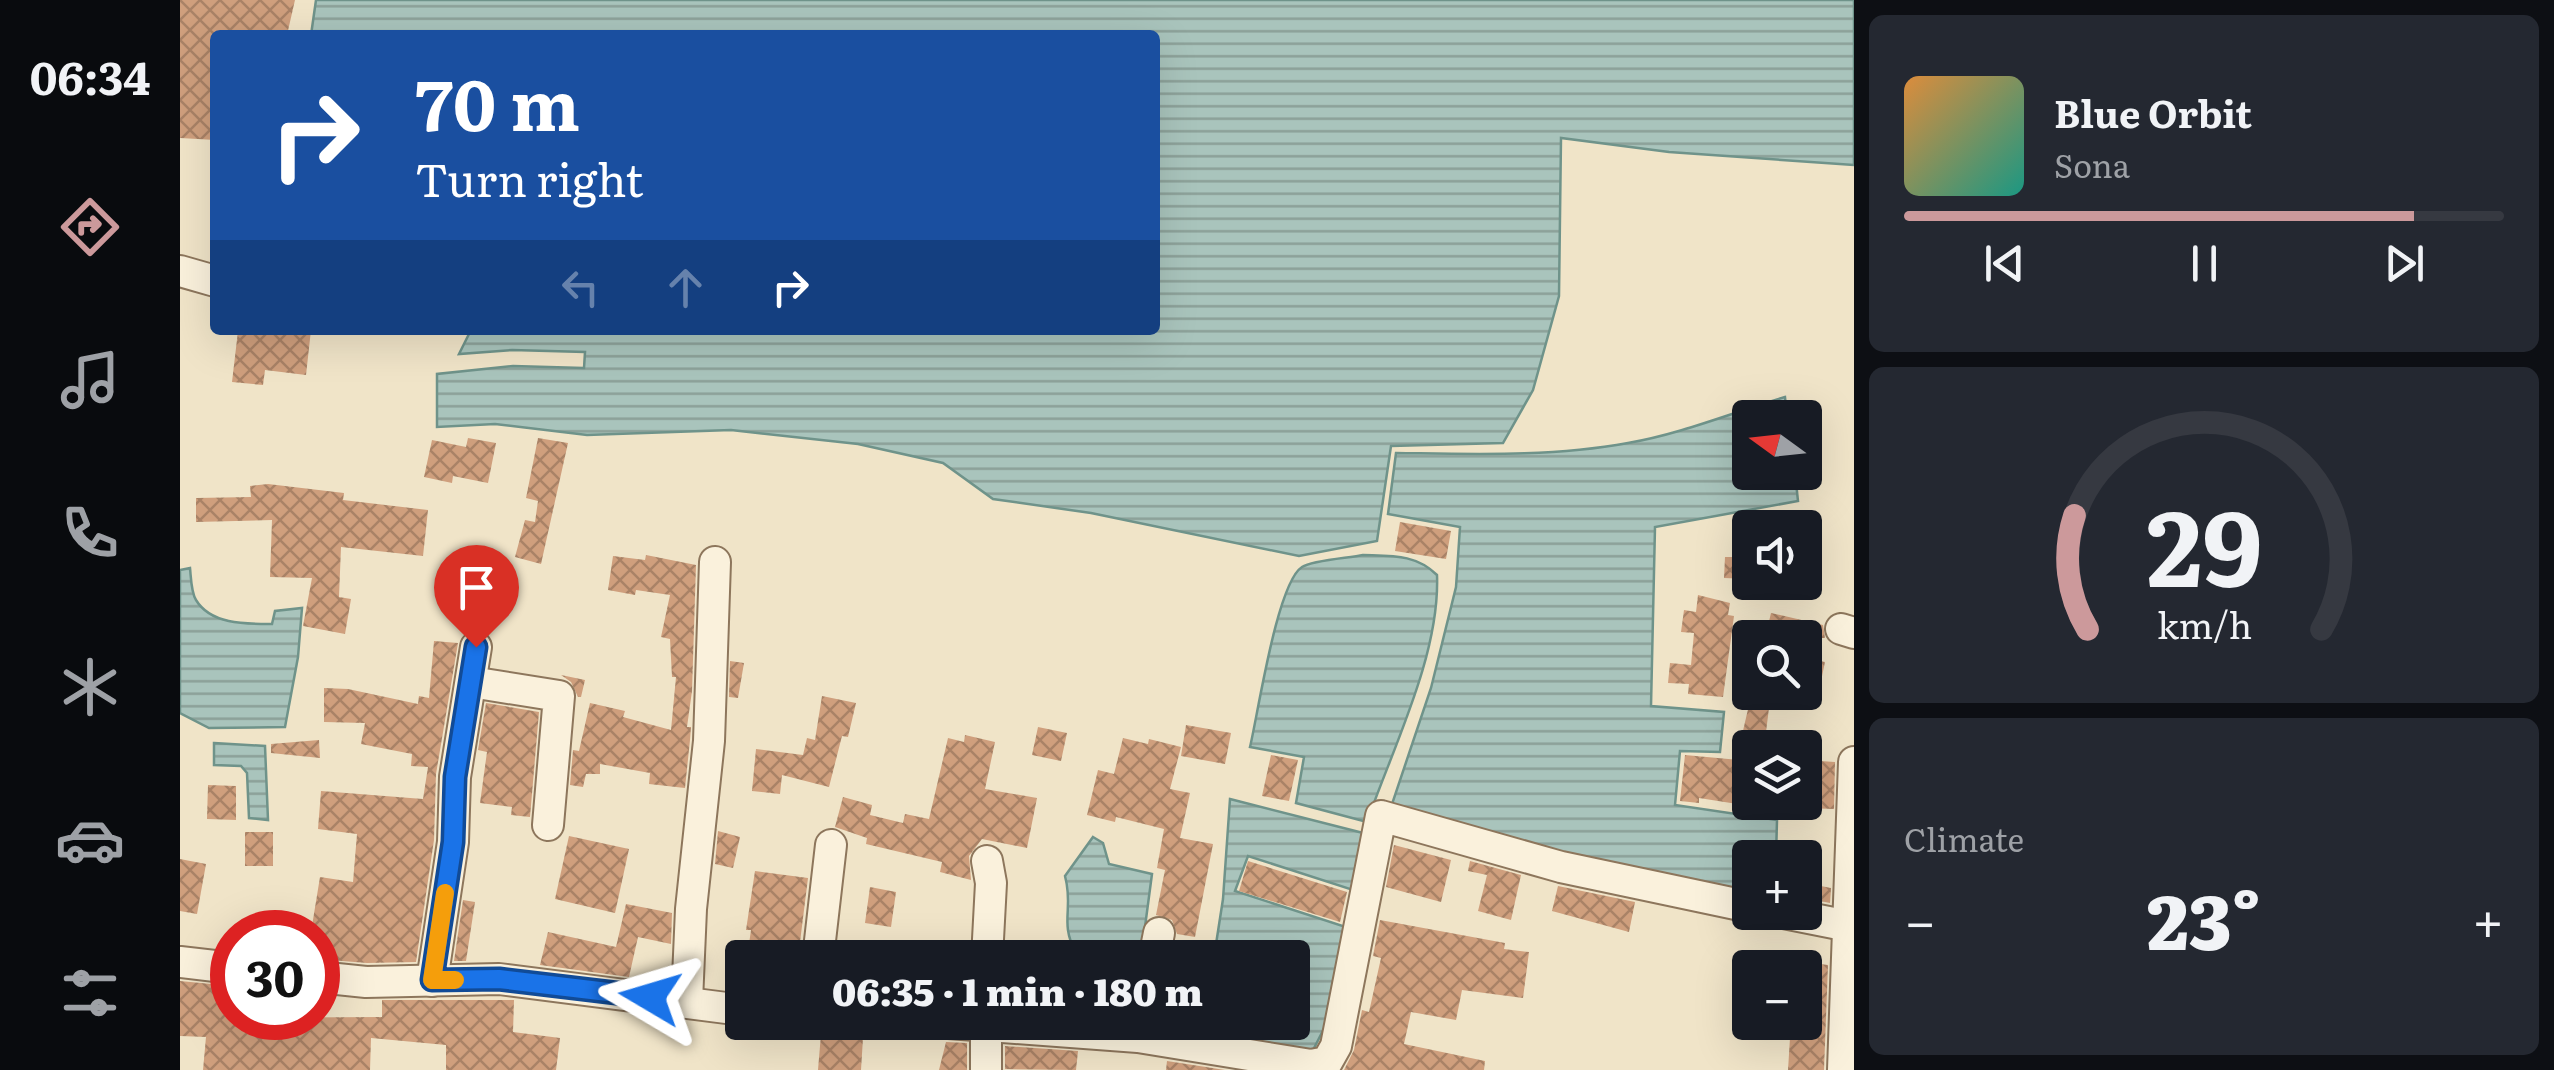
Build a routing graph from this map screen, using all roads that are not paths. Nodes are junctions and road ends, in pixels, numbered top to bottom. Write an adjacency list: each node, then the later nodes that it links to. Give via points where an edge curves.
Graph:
1 (180, 271): 2 (street)
2 (210, 280)
3 (716, 562): 19 (street)
4 (476, 647): 5 (street)
5 (471, 682): 7 (street, via 559,696); 18 (street)
6 (1854, 762): 12 (street)
7 (548, 825)
8 (831, 845): 13 (street)
9 (987, 862): 14 (street)
10 (1732, 903): 22 (street, via 1561,867 1381,816 1336,1046 1327,1062 1312,1066)
11 (1822, 921): 12 (street)
12 (1851, 927): 24 (street)
13 (820, 940)
14 (988, 940)
15 (180, 962): 16 (street)
16 (210, 965)
17 (340, 979): 18 (street)
18 (432, 980): 19 (street, via 499,979)
19 (687, 1001): 20 (street)
20 (725, 1007)
21 (986, 1040): 23 (street)
22 (1188, 1040)
23 (986, 1070)
24 (1843, 1070)

